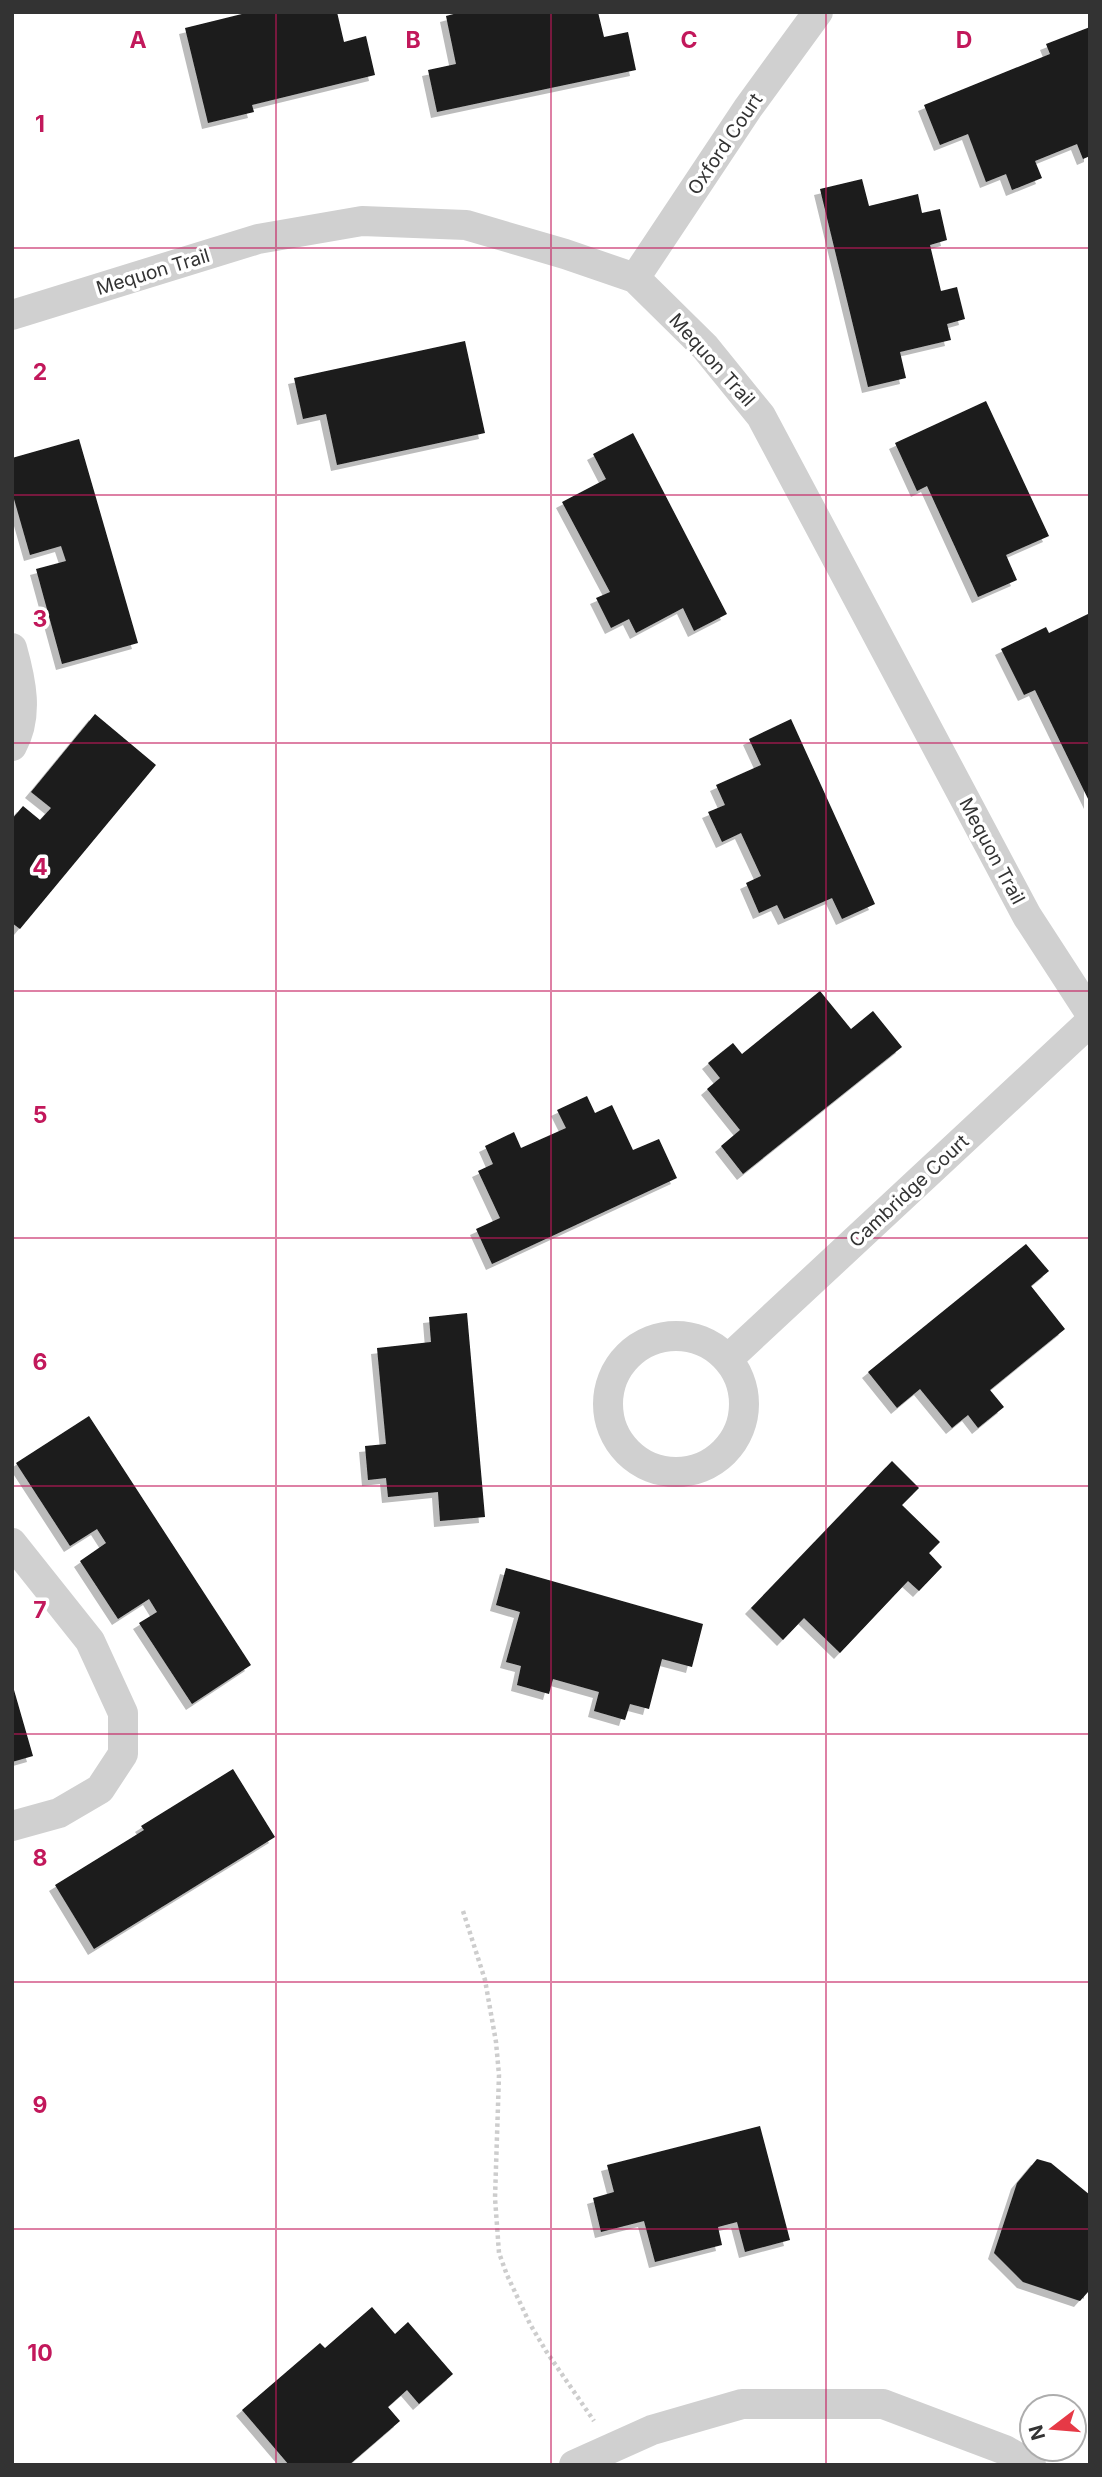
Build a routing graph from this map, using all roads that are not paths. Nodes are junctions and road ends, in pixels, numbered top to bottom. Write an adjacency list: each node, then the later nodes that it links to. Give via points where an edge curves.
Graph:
1 (818, 12): 2 (street, Oxford Court)
2 (635, 278): 3 (street, Mequon Trail, via 466,225 362,221 258,239); 6 (street, Mequon Trail, via 705,347 761,416 1027,916)
3 (12, 315)
4 (12, 648): 5 (street, via 22,683 20,732)
5 (12, 746)
6 (1090, 1013)
7 (1090, 1022): 8 (street, Cambridge Court)
8 (727, 1359): 8 (street, via 711,1345 691,1337 669,1336 630,1354 609,1392 615,1434 628,1452 646,1466 692,1471 714,1461 730,1446 741,1425 744,1402 740,1379)
9 (12, 1543): 10 (street, via 90,1641 123,1713 123,1754 100,1789 59,1813)
10 (12, 1826)
11 (574, 2465): 12 (street, via 652,2430 741,2404 883,2404 1005,2450)
12 (1031, 2465)

